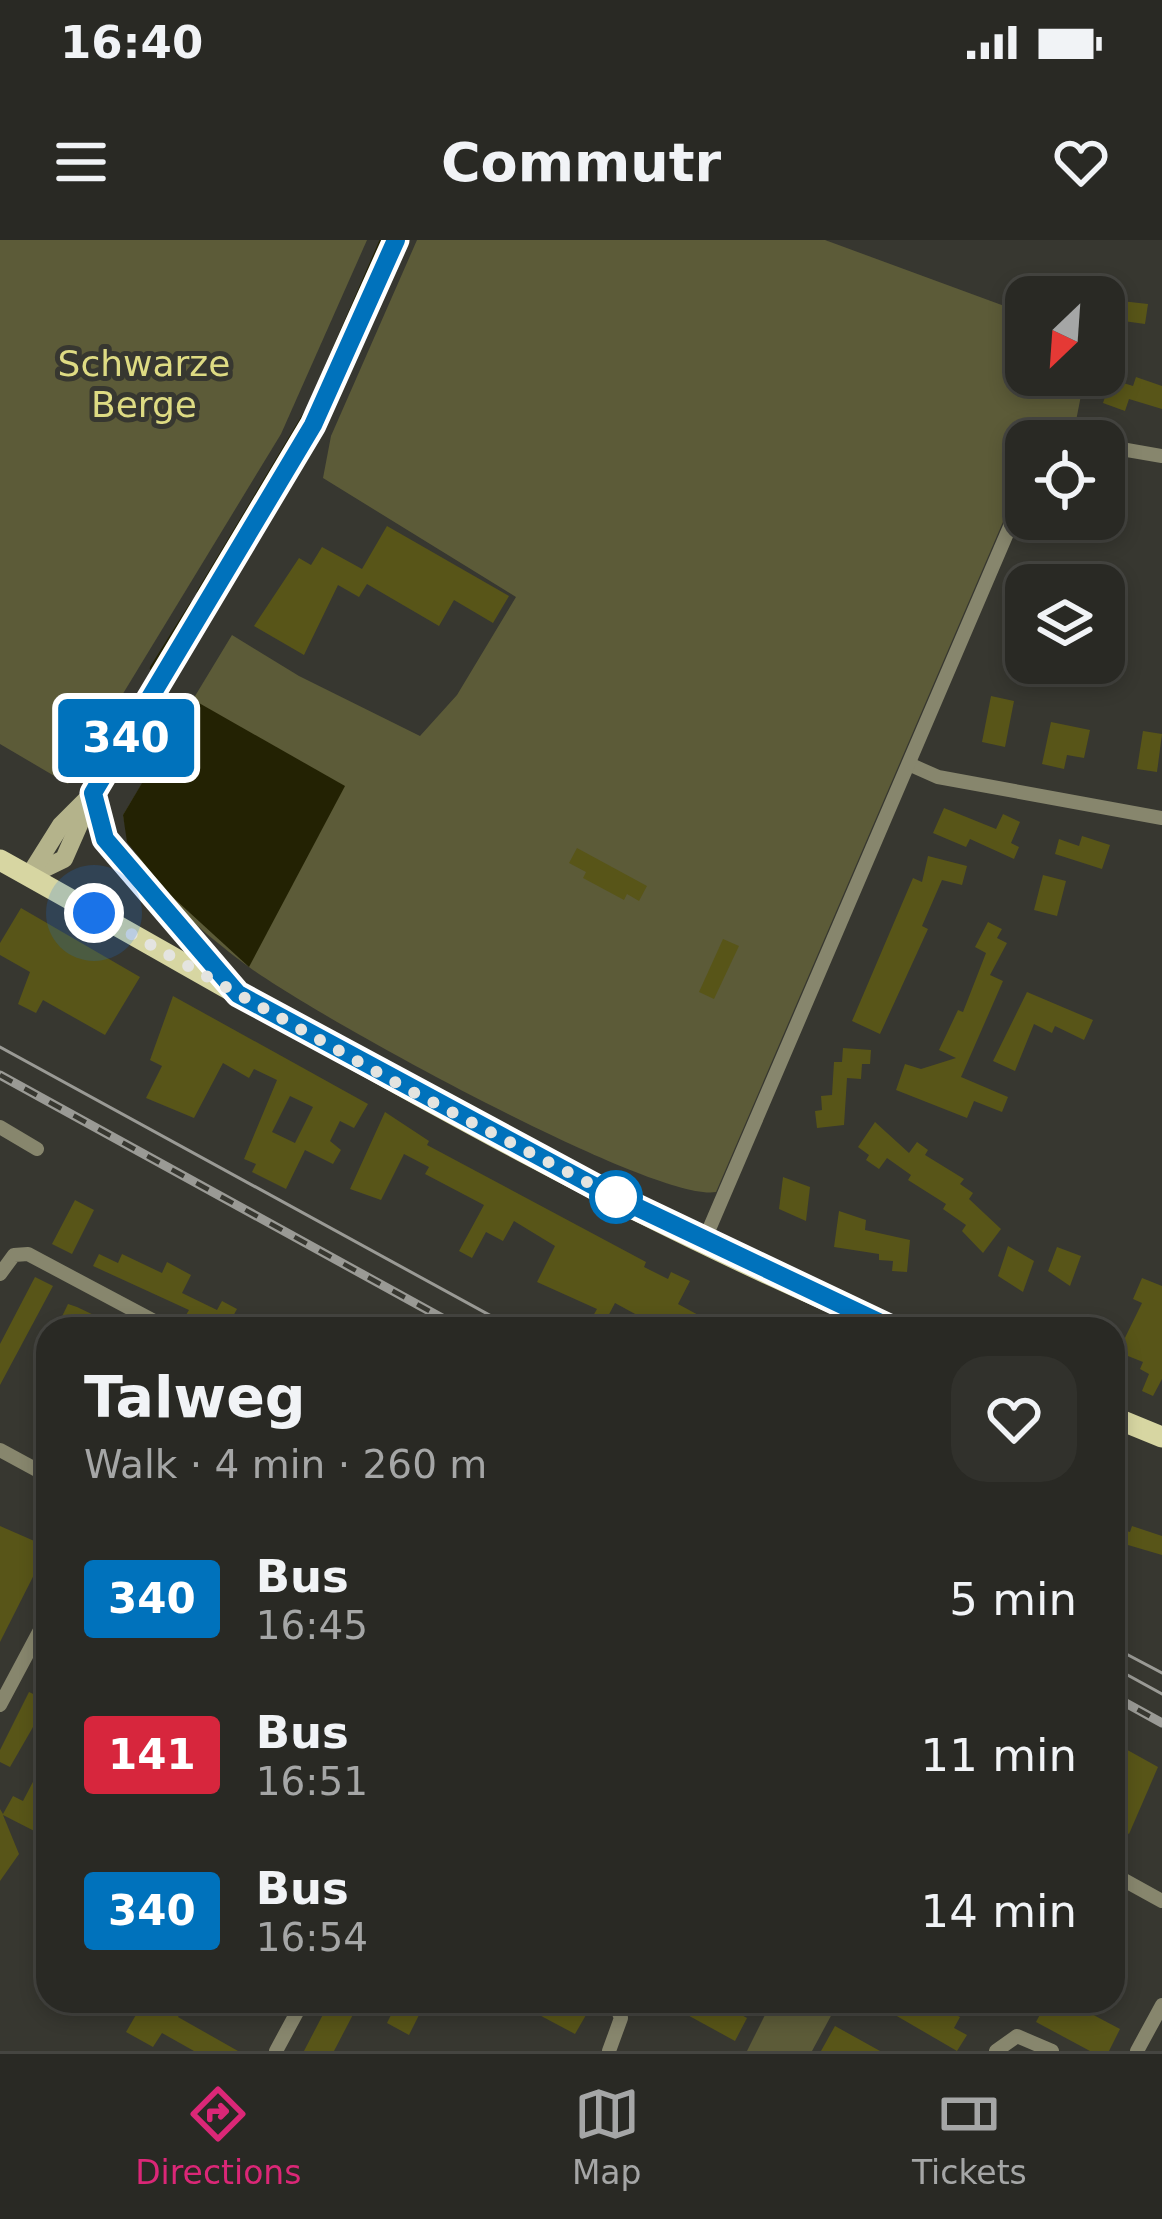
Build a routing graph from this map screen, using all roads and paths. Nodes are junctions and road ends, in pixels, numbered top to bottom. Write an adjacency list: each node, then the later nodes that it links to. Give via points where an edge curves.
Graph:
1 (396, 240): 6 (main road, via 313,425)
2 (1125, 450): 3 (street)
3 (1162, 456)
4 (1005, 539): 5 (street)
5 (911, 765): 7 (street, via 938,777); 13 (street)
6 (93, 793): 9 (main road, via 64,859); 10 (main road, via 105,839)
7 (1162, 818)
8 (0, 860): 9 (main road)
9 (29, 876): 10 (main road)
10 (238, 994): 13 (main road)
11 (0, 1127): 12 (street)
12 (37, 1149)
13 (704, 1241): 16 (main road)
14 (0, 1274): 15 (street, via 22,1252)
15 (146, 1317)
16 (867, 1317)
17 (1125, 1423): 18 (main road)
18 (1162, 1437)
19 (0, 1450): 20 (street)
20 (36, 1469)
21 (36, 1638): 22 (street)
22 (0, 1706)
23 (1125, 1880): 24 (street)
24 (1162, 1900)
25 (1162, 2005): 32 (street)
26 (297, 2013): 28 (street)
27 (617, 2013): 29 (street, via 620,2027)
28 (276, 2051)
29 (608, 2051)
30 (996, 2051): 31 (street, via 1017,2036)
31 (1052, 2051)
32 (1137, 2051)

